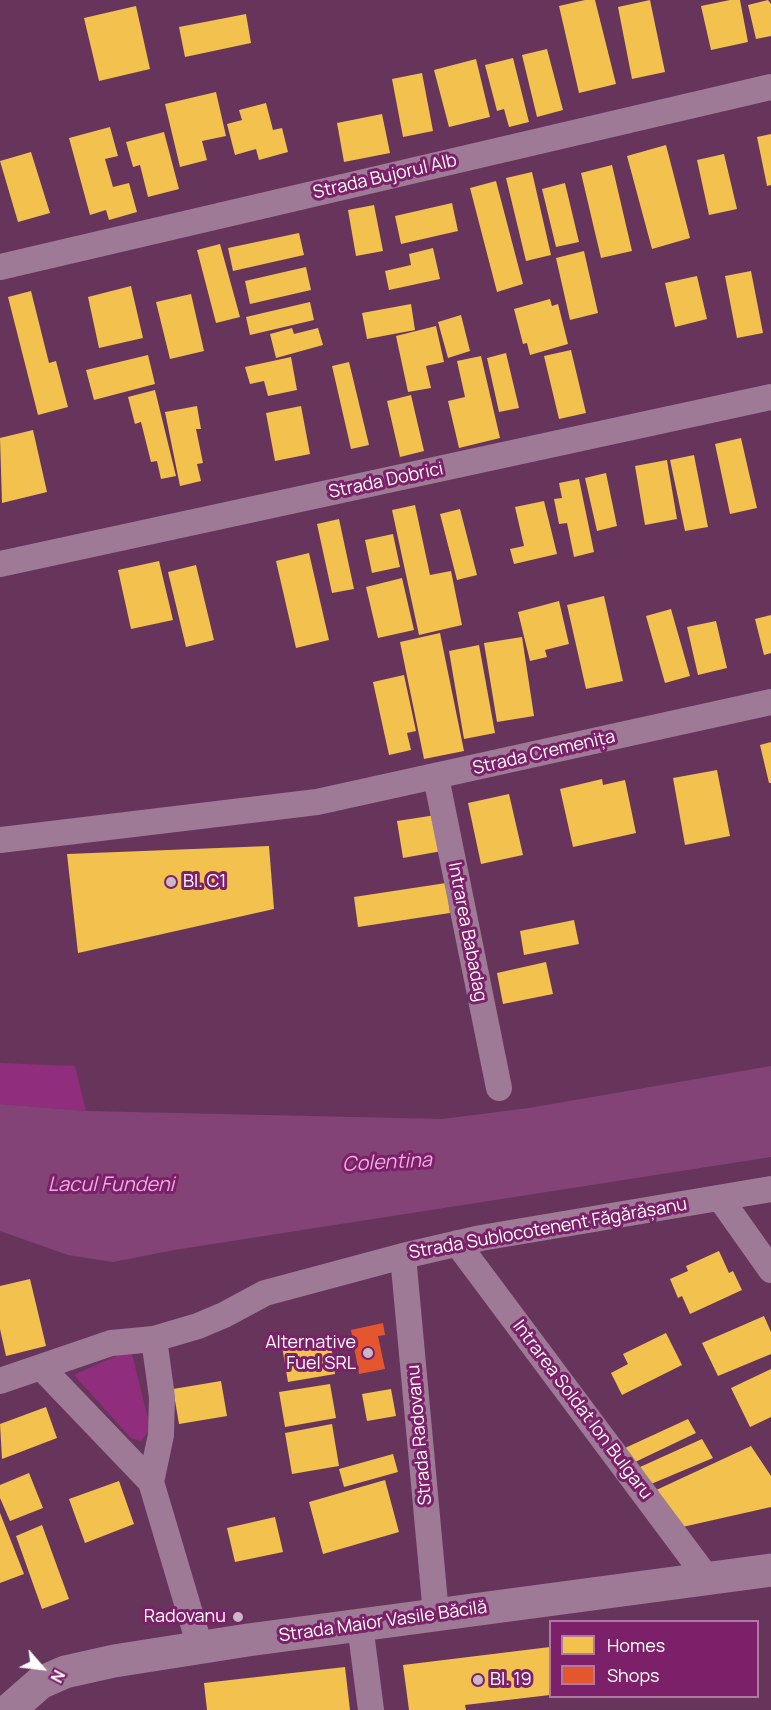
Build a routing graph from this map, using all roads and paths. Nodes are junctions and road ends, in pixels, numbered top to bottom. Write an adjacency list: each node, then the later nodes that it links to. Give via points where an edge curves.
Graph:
1 (771, 87): 2 (street, Strada Bujorul Alb)
2 (0, 267)
3 (771, 397): 4 (street, Strada Dobrici)
4 (0, 564)
5 (771, 702): 6 (street, Strada Cremenița)
6 (436, 777): 7 (street, Strada Cremenița, via 317,802); 8 (street, Intrarea Babadag)
7 (0, 840)
8 (499, 1088)
9 (771, 1189): 10 (street, Strada Sublocotenent Făgărășanu)
10 (720, 1198): 11 (street, Strada Sublocotenent Făgărășanu); 13 (street)
11 (457, 1243): 12 (street, Strada Sublocotenent Făgărășanu); 19 (street, Intrarea Soldat Ion Bulgaru)
12 (404, 1256): 14 (street, Strada Sublocotenent Făgărășanu, via 266,1293 224,1315); 20 (street, Strada Radovanu)
13 (771, 1270)
14 (154, 1339): 15 (street, Strada Sublocotenent Făgărășanu, via 111,1343); 17 (street, via 162,1397 161,1435)
15 (41, 1367): 16 (street, Strada Sublocotenent Făgărășanu); 17 (street)
16 (0, 1381)
17 (151, 1482): 22 (street)
18 (771, 1569): 19 (street, Strada Maior Vasile Băcilă)
19 (707, 1578): 20 (street, Strada Maior Vasile Băcilă)
20 (436, 1614): 21 (street, Strada Maior Vasile Băcilă)
21 (360, 1624): 22 (street, Strada Maior Vasile Băcilă); 24 (street)
22 (201, 1647): 23 (street, Strada Maior Vasile Băcilă, via 65,1672 40,1683)
23 (9, 1710)
24 (371, 1710)

